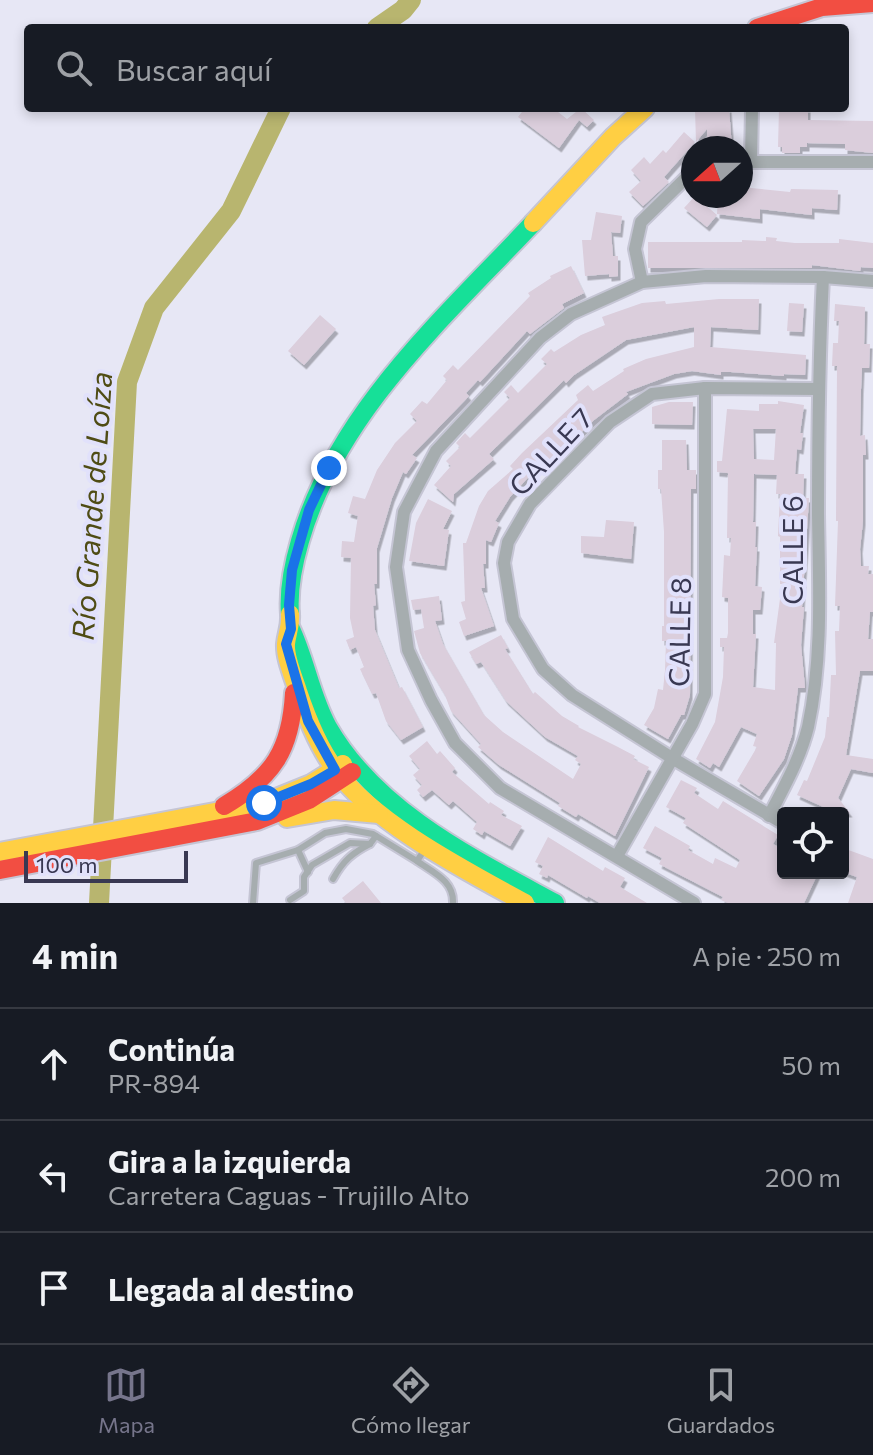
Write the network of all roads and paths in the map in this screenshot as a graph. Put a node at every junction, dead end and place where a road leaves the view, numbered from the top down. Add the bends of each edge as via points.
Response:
1 (873, 3) edge
2 (769, 24) edge
3 (641, 112) edge
4 (752, 112) edge
5 (749, 136) edge
6 (753, 161) edge
7 (873, 162) edge
8 (681, 183) edge
9 (823, 277) junction
10 (873, 281) edge
11 (642, 282) junction
12 (705, 388) junction
13 (817, 389) junction
14 (291, 629) junction
15 (294, 678) junction
16 (672, 758) junction
17 (346, 770) junction
18 (379, 814) junction
19 (769, 816) junction
20 (215, 820) junction
21 (777, 820) edge
22 (257, 821) junction
23 (376, 836) junction
24 (370, 844) junction
25 (298, 850) junction
26 (0, 852) edge
27 (422, 854) junction
28 (617, 856) junction
29 (0, 870) edge
30 (467, 871) junction
31 (308, 872) junction
32 (333, 879) dead end
33 (522, 898) edge
34 (290, 900) dead end
35 (253, 903) edge
36 (453, 903) edge
37 (494, 903) edge
38 (555, 903) edge
39 (694, 903) edge

1 - 2 street via 822,7
3 - 14 street via 373,398 309,510 292,570
4 - 5 street
6 - 7 street
8 - 11 street via 641,222 635,249
9 - 10 street
9 - 11 street via 706,276
9 - 13 street, CALLE 6
11 - 28 street via 571,314 540,338 436,451 404,512 396,567 408,650 455,743 500,788
12 - 13 street, CALLE 7
12 - 16 street, CALLE 8 via 705,694
12 - 16 street, CALLE 7 via 652,394 610,422 530,504 508,542 504,563 513,619 543,669 572,695
13 - 19 street, CALLE 6 via 816,672 796,763
14 - 15 street via 286,644
14 - 17 street
15 - 17 street via 315,735
15 - 20 street via 293,718 278,762 259,785
16 - 19 street, CALLE 7
16 - 28 street, CALLE 8
17 - 18 street
17 - 20 street
17 - 22 street via 309,800
17 - 33 street
18 - 22 street via 334,810
18 - 27 street
19 - 21 street, CALLE 7
20 - 22 street
20 - 26 street
20 - 29 street
23 - 24 lane
23 - 25 lane via 346,829 325,833
23 - 27 lane
24 - 31 lane via 338,848
24 - 32 lane via 341,863
25 - 31 lane
25 - 35 lane via 256,863
27 - 30 street
27 - 36 lane via 453,891
28 - 39 street
30 - 33 street
30 - 37 street
31 - 34 lane via 304,891
33 - 38 street

